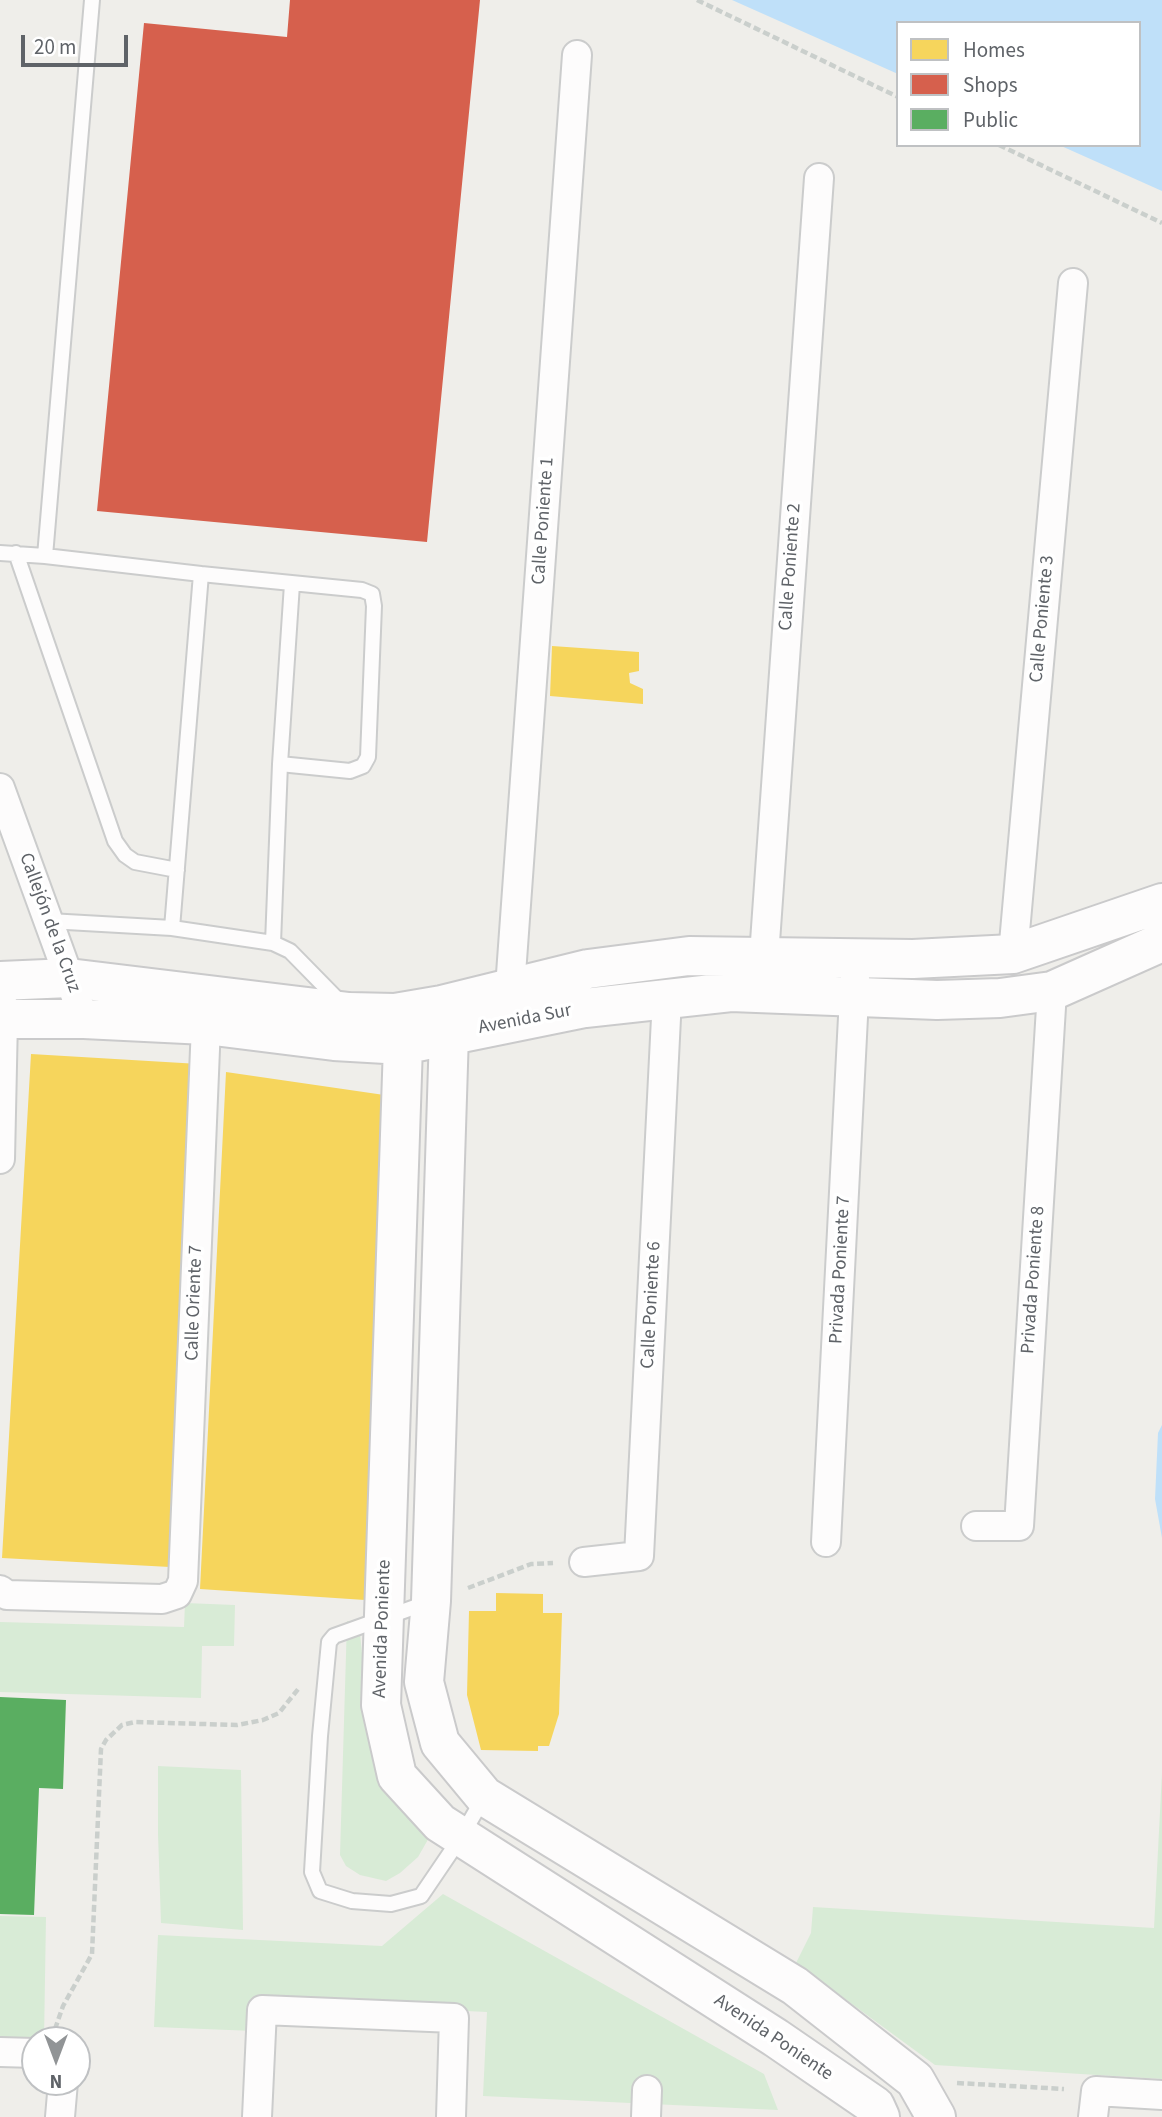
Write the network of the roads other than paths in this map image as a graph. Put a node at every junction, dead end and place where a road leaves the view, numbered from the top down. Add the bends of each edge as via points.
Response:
1 (92, 0) edge
2 (577, 55) dead end
3 (819, 178) dead end
4 (1073, 284) dead end
5 (0, 553) edge
6 (16, 553) junction
7 (45, 556) junction
8 (201, 574) junction
9 (292, 584) junction
10 (280, 764) junction
11 (0, 788) edge
12 (177, 870) junction
13 (1162, 903) edge
14 (49, 921) junction
15 (172, 928) junction
16 (1162, 942) edge
17 (273, 943) junction
18 (1013, 954) junction
19 (764, 956) junction
20 (855, 958) junction
21 (69, 978) junction
22 (0, 981) edge
23 (510, 988) junction
24 (1052, 991) junction
25 (667, 998) junction
26 (855, 998) junction
27 (349, 1012) junction
28 (2, 1019) edge
29 (85, 1019) junction
30 (446, 1020) junction
31 (206, 1025) junction
32 (399, 1029) junction
33 (0, 1159) edge
34 (976, 1526) dead end
35 (826, 1542) dead end
36 (584, 1562) road end
37 (0, 1590) edge
38 (431, 1601) junction
39 (383, 1619) junction
40 (484, 1796) junction
41 (461, 1837) junction
42 (0, 2052) edge
43 (21, 2053) edge
44 (1162, 2095) edge
45 (62, 2096) edge
46 (1095, 2104) edge
47 (61, 2117) edge
48 (257, 2117) edge
49 (451, 2117) edge
50 (880, 2117) edge
51 (936, 2117) edge

1 - 7 lane
2 - 23 street, Calle Poniente 1
3 - 19 street, Calle Poniente 2
4 - 18 street, Calle Poniente 3
5 - 6 lane
6 - 7 lane
6 - 12 lane via 115,841 135,862
7 - 8 lane
8 - 9 lane
8 - 12 lane
9 - 10 lane
9 - 10 lane via 372,594 368,757 363,766 350,771
10 - 17 lane
11 - 14 street, Callejón de la Cruz
12 - 15 lane
13 - 18 street, Avenida Sur
14 - 15 lane
14 - 21 street, Callejón de la Cruz
15 - 17 lane
16 - 24 street, Avenida Sur
17 - 27 lane via 290,951
18 - 20 street, Avenida Sur
19 - 20 street, Avenida Sur
19 - 23 street, Avenida Sur via 689,956 588,969
20 - 26 street, Privada Poniente 7
21 - 22 street, Avenida Sur
21 - 27 street, Avenida Sur
21 - 29 street, Callejón de la Cruz
22 - 28 street
23 - 30 street, Avenida Sur
24 - 26 street, Avenida Sur via 1000,998
24 - 34 street, Privada Poniente 8 via 1019,1526
25 - 26 street, Avenida Sur via 731,992
25 - 30 street, Avenida Sur
25 - 36 street, Calle Poniente 6 via 639,1556
26 - 35 street, Privada Poniente 7
27 - 32 street, Avenida Sur
28 - 29 street, Avenida Sur
28 - 33 street
29 - 31 street, Avenida Sur
30 - 32 street, Avenida Sur
30 - 38 street
31 - 32 street, Avenida Sur via 334,1041
31 - 37 street, Calle Oriente 7 via 183,1581 177,1594 162,1599 7,1595
32 - 39 street, Avenida Poniente
38 - 39 lane
38 - 40 street via 424,1682 440,1743
39 - 41 street, Avenida Poniente via 381,1706 397,1776 440,1823
39 - 41 lane via 334,1636 327,1650 312,1872 320,1891 352,1901 391,1904 421,1896
40 - 41 lane
40 - 51 street via 794,1986 915,2080
41 - 50 street, Avenida Poniente via 776,2038 875,2106
42 - 43 street
44 - 46 street
45 - 47 street
48 - 49 street via 262,2010 454,2018

